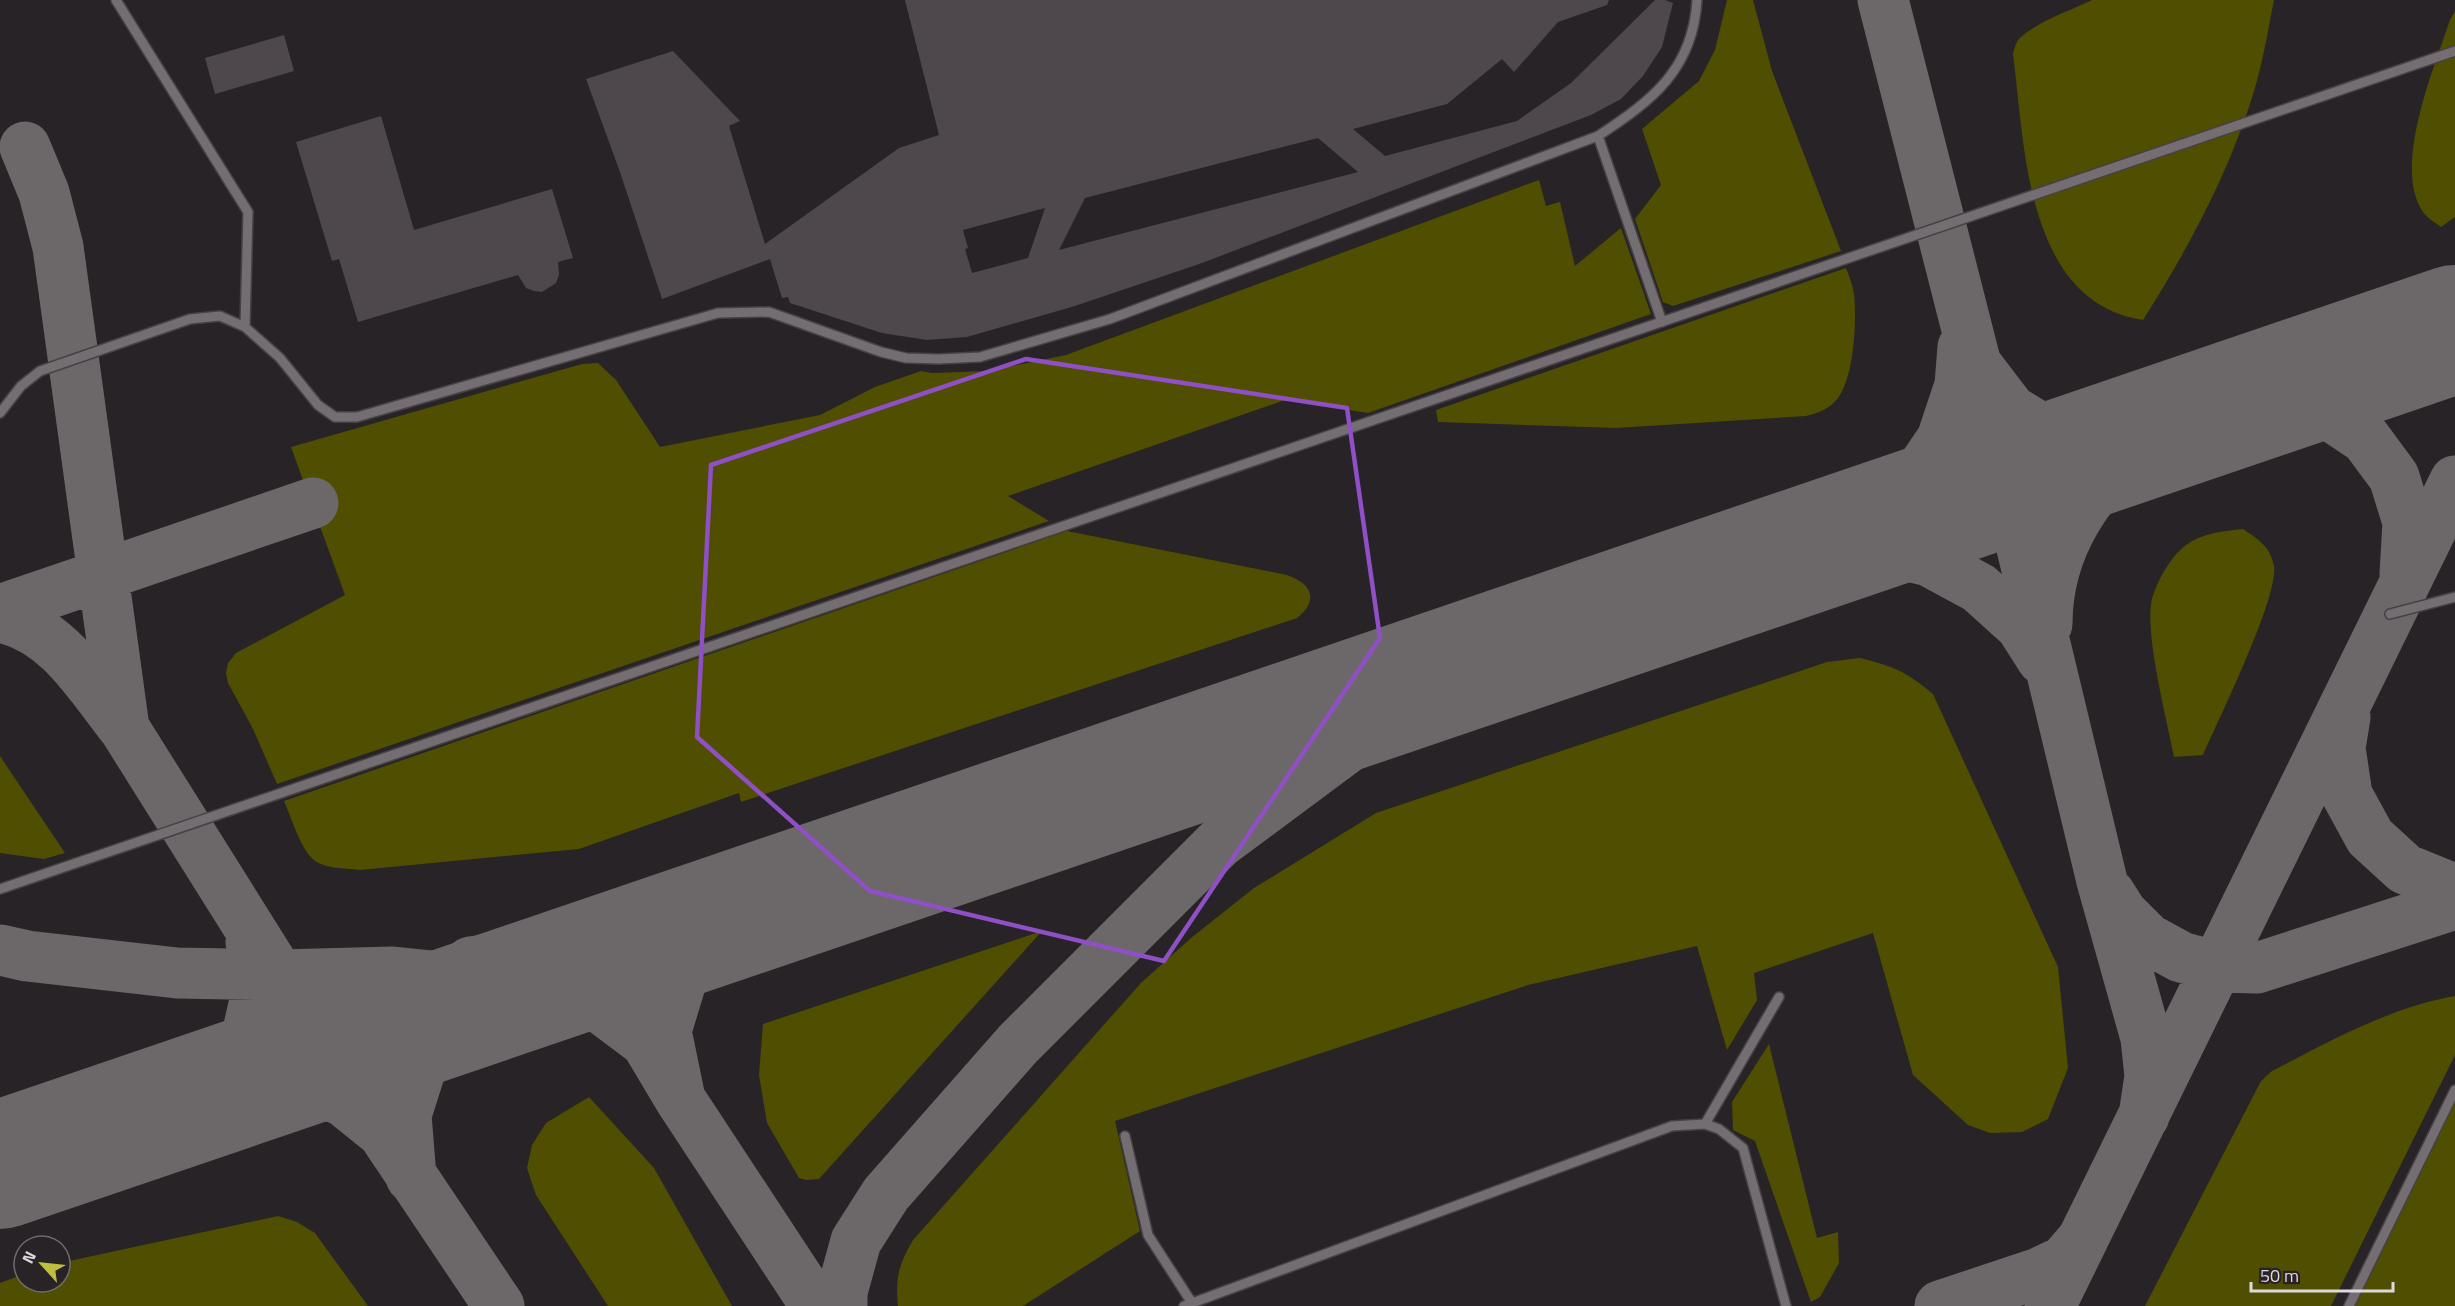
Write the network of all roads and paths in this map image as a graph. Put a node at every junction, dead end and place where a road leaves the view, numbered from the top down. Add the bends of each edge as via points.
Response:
1 (116, 0) edge
2 (1697, 0) edge
3 (2455, 51) edge
4 (1598, 136) junction
5 (1662, 322) junction
6 (245, 327) junction
7 (0, 413) edge
8 (2455, 597) edge
9 (2390, 614) dead end
10 (0, 889) edge
11 (1779, 998) dead end
12 (2455, 1090) edge
13 (1705, 1124) junction
14 (1125, 1136) dead end
15 (1188, 1305) edge
16 (1786, 1306) edge
17 (2349, 1306) edge

1 - 6 lane via 248,213
2 - 4 lane via 1695,25 1686,52 1664,84 1633,113
3 - 5 lane
4 - 5 lane
4 - 6 lane via 1110,319 980,357 906,358 769,312 718,313 357,417 336,417 318,405 280,358
5 - 10 lane
6 - 7 lane via 220,316 190,319 40,370 21,386
8 - 9 lane
11 - 13 lane
12 - 17 lane
13 - 15 lane via 1672,1126
13 - 16 lane via 1719,1129 1743,1148
14 - 15 lane via 1148,1235

